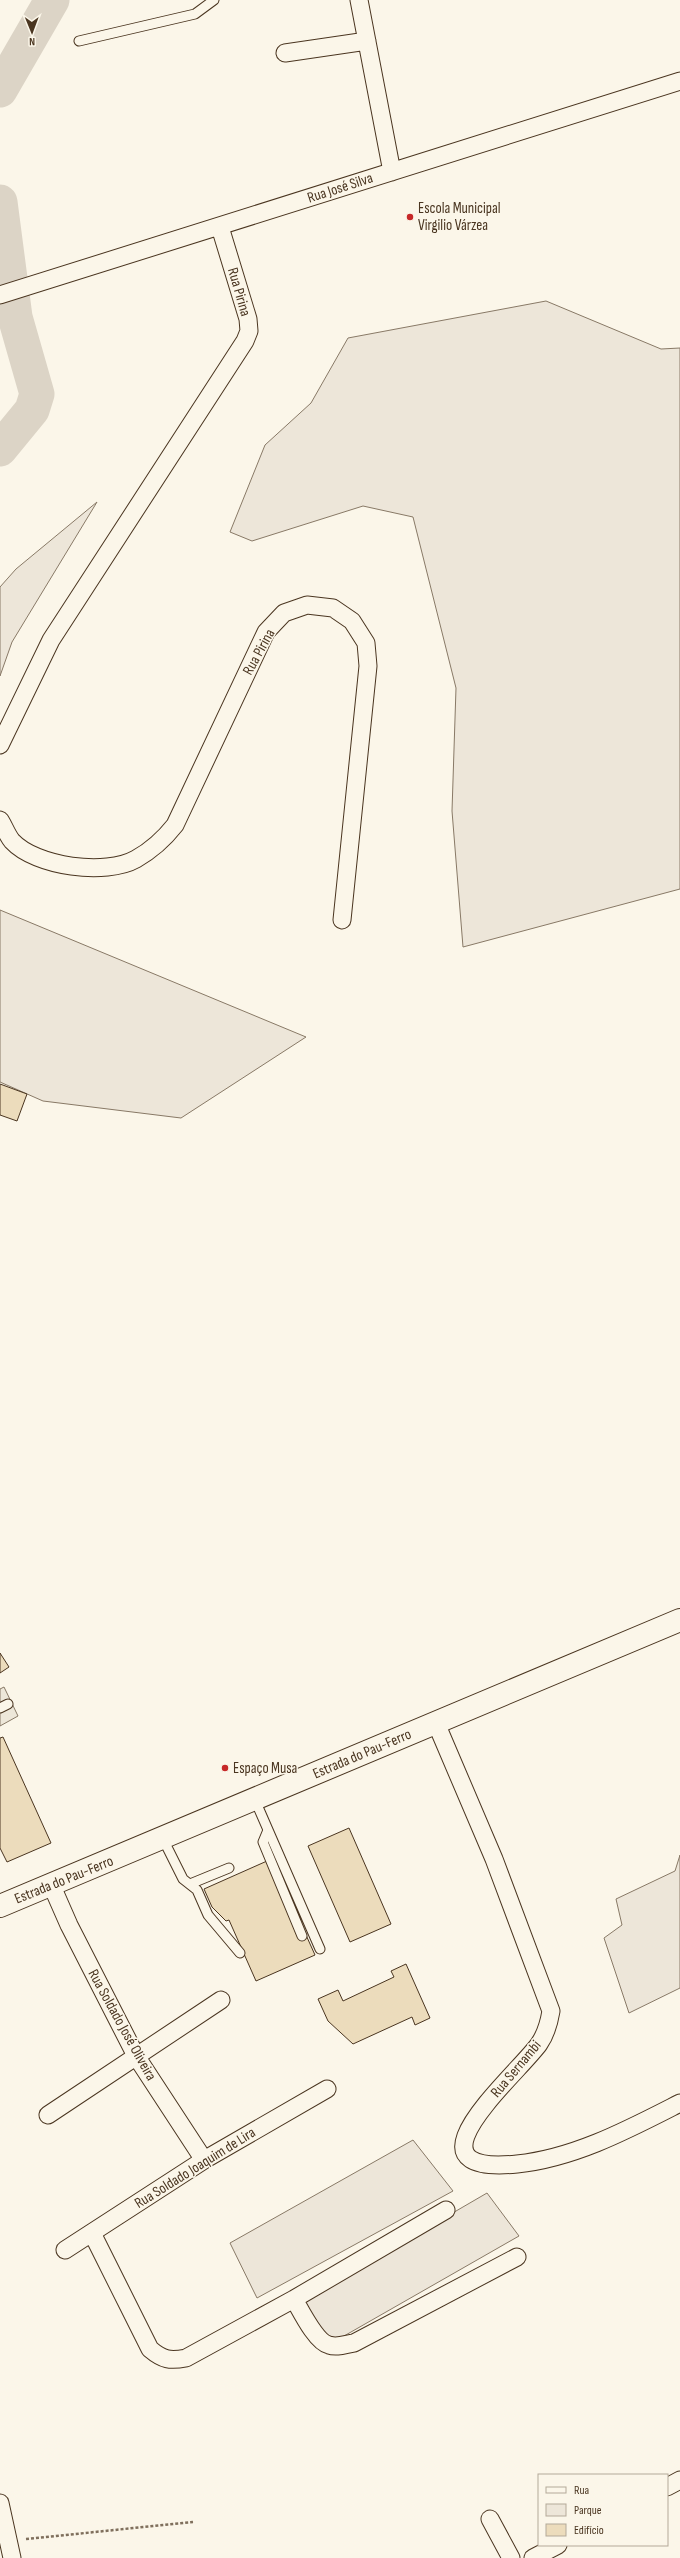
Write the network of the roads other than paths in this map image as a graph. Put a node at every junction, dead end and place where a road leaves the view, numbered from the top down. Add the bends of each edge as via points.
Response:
1 (214, 0) edge
2 (359, 0) edge
3 (79, 41) dead end
4 (367, 42) junction
5 (285, 53) dead end
6 (680, 81) edge
7 (392, 172) junction
8 (220, 227) junction
9 (0, 296) edge
10 (0, 745) edge
11 (0, 820) edge
12 (342, 920) dead end
13 (680, 1620) edge
14 (8, 1704) dead end
15 (0, 1708) edge
16 (436, 1723) junction
17 (254, 1800) junction
18 (268, 1830) junction
19 (163, 1839) junction
20 (229, 1868) dead end
21 (52, 1884) junction
22 (190, 1884) junction
23 (0, 1906) edge
24 (302, 1936) dead end
25 (320, 1949) dead end
26 (240, 1953) dead end
27 (220, 2000) dead end
28 (136, 2056) junction
29 (327, 2088) dead end
30 (680, 2103) edge
31 (48, 2115) dead end
32 (204, 2160) junction
33 (446, 2210) dead end
34 (92, 2233) junction
35 (65, 2250) dead end
36 (517, 2257) dead end
37 (294, 2299) junction
38 (680, 2480) edge
39 (668, 2486) edge
40 (0, 2503) edge
41 (490, 2519) dead end
42 (556, 2546) edge
43 (12, 2558) edge
44 (510, 2558) edge
45 (533, 2558) edge

1 - 3 lane via 195,14
2 - 4 street
4 - 5 street
4 - 7 street
6 - 7 street, Rua José Silva
7 - 8 street, Rua José Silva
8 - 9 street, Rua José Silva
8 - 10 street, Rua Pirina via 248,319 249,331 245,341 51,640
11 - 12 street, Rua Pirina via 13,841 36,856 79,868 112,867 135,860 161,842 175,825 266,632 284,613 307,605 333,608 352,621 366,643 368,666
13 - 16 main road, Estrada do Pau-Ferro
14 - 15 lane
16 - 17 main road, Estrada do Pau-Ferro
16 - 30 street, Rua Sernambi via 494,1859 551,2011 549,2026 539,2044 473,2118 465,2134 464,2148 468,2156 478,2163 500,2166 531,2162 602,2140
17 - 18 lane
17 - 19 main road, Estrada do Pau-Ferro
18 - 24 lane via 263,1842
18 - 25 lane
19 - 21 main road, Estrada do Pau-Ferro
19 - 22 lane via 183,1879
20 - 22 lane
21 - 23 main road, Estrada do Pau-Ferro
21 - 28 street, Rua Soldado José Oliveira via 69,1925
22 - 26 lane via 197,1890 208,1915
27 - 28 street
28 - 31 street
28 - 32 street, Rua Soldado José Oliveira
29 - 32 street, Rua Soldado Joaquim de Lira
32 - 34 street, Rua Soldado Joaquim de Lira
33 - 37 street
34 - 35 street, Rua Soldado Joaquim de Lira
34 - 37 street via 150,2349 161,2358 186,2358
36 - 37 street via 354,2343 341,2346 330,2346 322,2342
38 - 39 street
40 - 43 street
41 - 44 street
42 - 45 street

